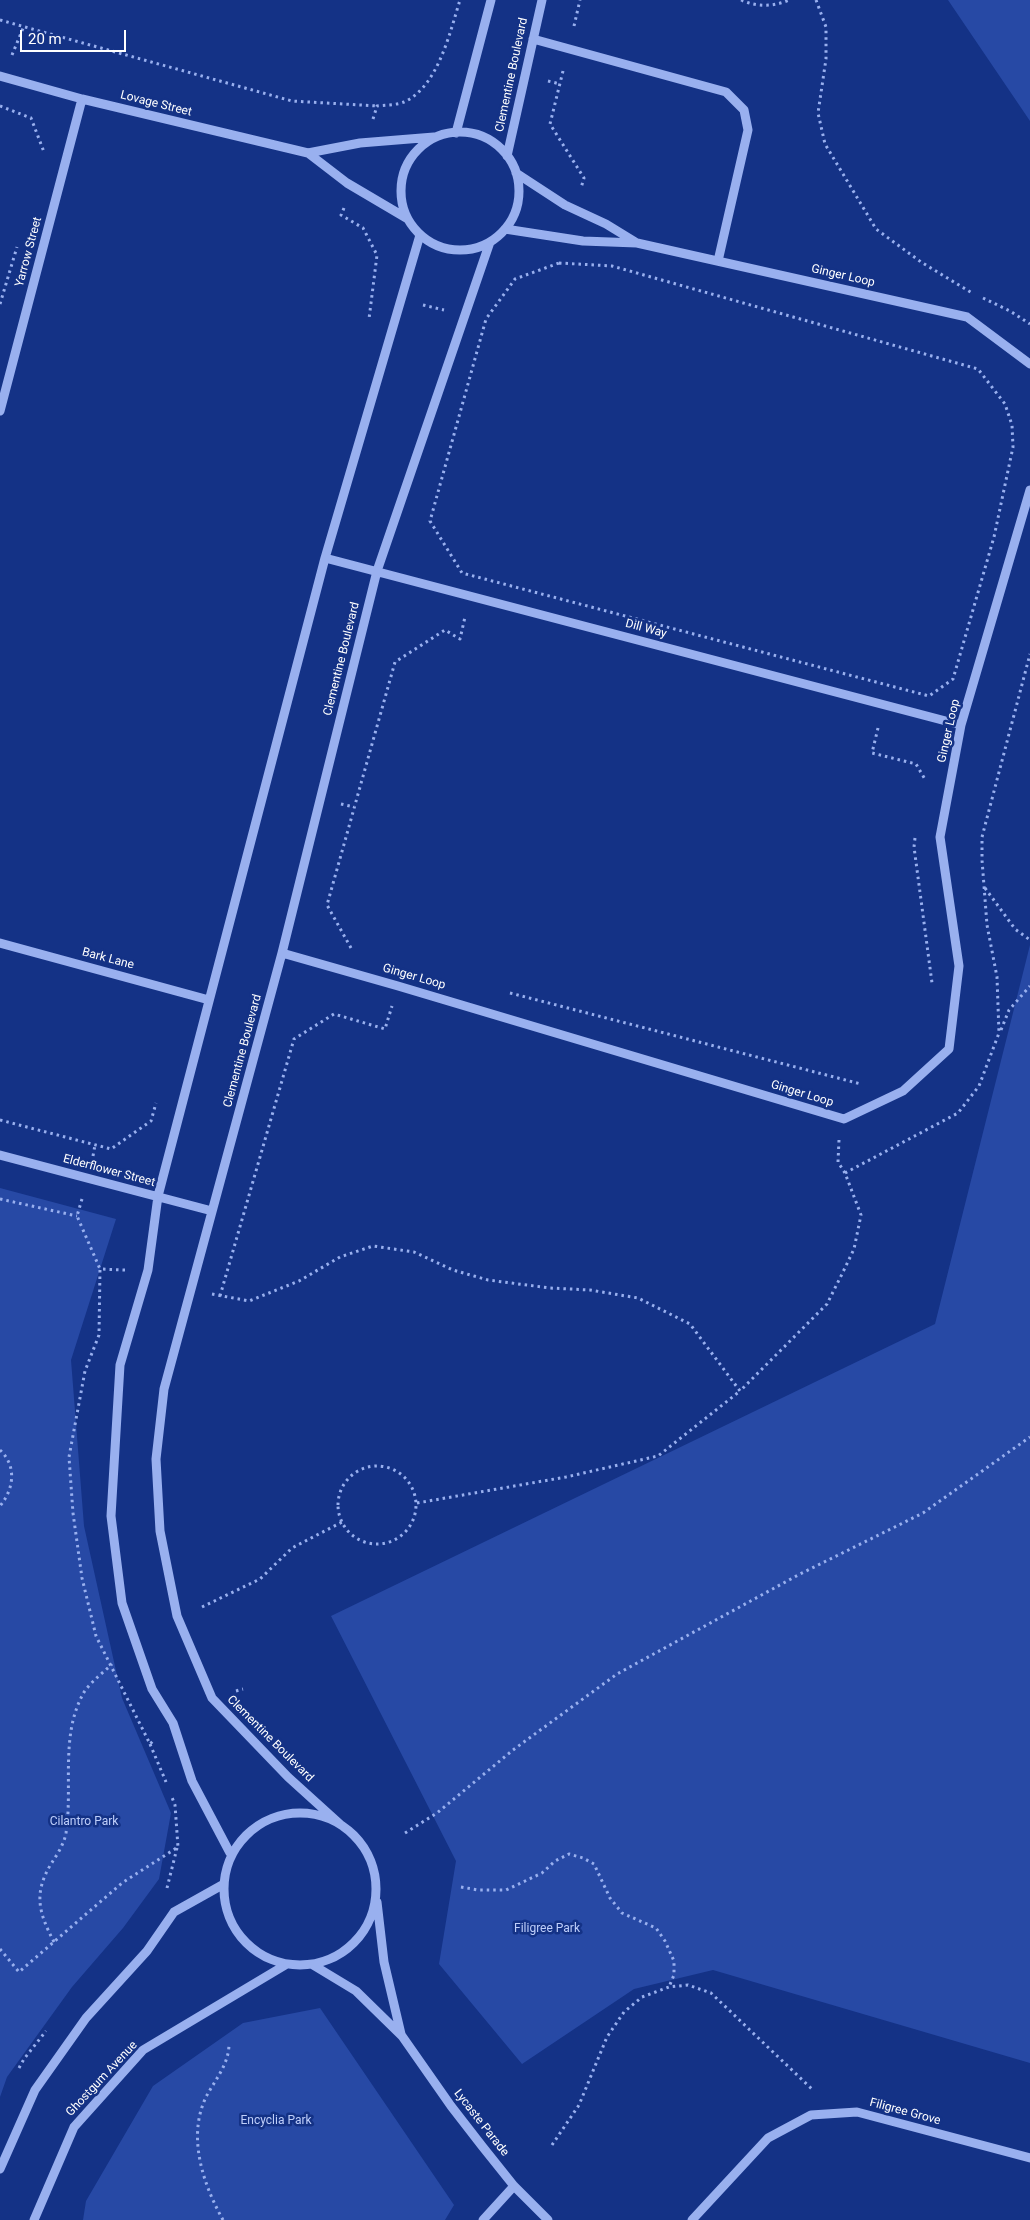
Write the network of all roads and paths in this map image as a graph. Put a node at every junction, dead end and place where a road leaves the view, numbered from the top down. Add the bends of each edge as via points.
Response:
1 (460, 0) edge
2 (491, 0) edge
3 (542, 0) edge
4 (580, 0) edge
5 (741, 0) edge
6 (789, 0) edge
7 (816, 0) edge
8 (0, 20) edge
9 (533, 39) junction
10 (568, 48) junction
11 (0, 76) edge
12 (82, 99) junction
13 (0, 106) edge
14 (377, 106) junction
15 (456, 133) junction
16 (437, 137) junction
17 (365, 143) junction
18 (44, 153) dead end
19 (308, 153) junction
20 (507, 156) junction
21 (516, 173) junction
22 (351, 185) junction
23 (575, 210) junction
24 (408, 219) junction
25 (505, 229) junction
26 (420, 235) junction
27 (19, 238) dead end
28 (566, 238) junction
29 (490, 242) junction
30 (637, 243) junction
31 (718, 261) junction
32 (559, 263) junction
33 (372, 294) junction
34 (400, 300) junction
35 (0, 304) edge
36 (465, 314) junction
37 (486, 319) junction
38 (369, 320) dead end
39 (1030, 324) edge
40 (1030, 364) edge
41 (0, 411) edge
42 (1030, 490) edge
43 (325, 558) junction
44 (377, 571) junction
45 (474, 577) junction
46 (470, 595) junction
47 (1030, 654) edge
48 (889, 686) junction
49 (884, 705) junction
50 (961, 725) junction
51 (927, 784) dead end
52 (917, 829) dead end
53 (984, 887) junction
54 (1030, 940) edge
55 (0, 943) edge
56 (352, 951) dead end
57 (282, 953) junction
58 (398, 986) junction
59 (932, 986) dead end
60 (1030, 986) edge
61 (500, 990) dead end
62 (209, 1000) junction
63 (999, 1033) junction
64 (870, 1085) dead end
65 (156, 1102) dead end
66 (0, 1120) edge
67 (95, 1145) junction
68 (94, 1150) dead end
69 (0, 1155) edge
70 (158, 1196) junction
71 (0, 1199) edge
72 (212, 1211) junction
73 (100, 1269) dead end
74 (193, 1287) junction
75 (220, 1296) junction
76 (740, 1391) junction
77 (1030, 1438) edge
78 (0, 1450) edge
79 (417, 1503) junction
80 (0, 1506) edge
81 (342, 1522) junction
82 (202, 1607) dead end
83 (112, 1664) dead end
84 (150, 1744) dead end
85 (341, 1825) junction
86 (404, 1833) dead end
87 (230, 1853) junction
88 (224, 1884) junction
89 (461, 1888) dead end
90 (376, 1892) junction
91 (54, 1942) junction
92 (0, 1950) edge
93 (286, 1964) junction
94 (313, 1965) junction
95 (669, 1987) junction
96 (402, 2036) junction
97 (229, 2044) dead end
98 (820, 2097) dead end
99 (552, 2145) dead end
100 (1030, 2158) edge
101 (0, 2169) edge
102 (514, 2186) junction
103 (34, 2220) edge
104 (223, 2220) edge
105 (483, 2220) edge
106 (548, 2220) edge
107 (692, 2220) edge

1 - 14 path via 445,51 425,86 404,102
2 - 15 street
3 - 9 street, Clementine Boulevard
4 - 10 path
5 - 6 path via 761,6
7 - 39 path via 826,27 826,59 818,113 825,144 876,229 920,262
8 - 14 path via 292,101
9 - 10 street
9 - 20 street, Clementine Boulevard
10 - 23 path via 550,124 584,178
10 - 31 street via 726,92 744,110 748,130
11 - 12 street, Lovage Street
12 - 19 street, Lovage Street
12 - 41 street, Yarrow Street
13 - 18 path via 30,118
14 - 17 path
15 - 16 street
15 - 20 street via 475,134 493,143
16 - 17 street, Lovage Street
16 - 24 street via 420,147 408,163 401,182 401,201
17 - 19 street, Lovage Street
19 - 22 street, Lovage Street
20 - 21 street
21 - 23 street, Ginger Loop
21 - 25 street via 519,193 516,212
22 - 24 street, Lovage Street
22 - 33 path via 341,215 363,228 377,255
23 - 30 street, Ginger Loop
24 - 26 street
25 - 28 street, Ginger Loop
25 - 29 street
26 - 29 street via 435,245 454,250 473,249
26 - 34 street
27 - 35 path
28 - 30 street, Ginger Loop
28 - 32 path
29 - 36 street, Clementine Boulevard
30 - 31 street, Ginger Loop
31 - 40 street, Ginger Loop via 967,317
32 - 37 path via 516,280
32 - 48 path via 612,266 978,368 1005,404 1012,424 1013,447 994,537 953,679 929,696
33 - 34 path
33 - 38 path
34 - 36 path
34 - 43 street
36 - 37 path
36 - 44 street, Clementine Boulevard
37 - 45 path via 430,521 462,573
42 - 50 street, Ginger Loop
43 - 44 street, Dill Way
43 - 62 street
44 - 46 street, Dill Way
44 - 57 street, Clementine Boulevard
45 - 46 path
45 - 48 path
46 - 49 street, Dill Way
46 - 56 path via 460,639 445,630 396,662 327,905
47 - 53 path via 982,838
48 - 49 path
49 - 50 street, Dill Way
49 - 51 path via 872,753 916,764
50 - 58 street, Ginger Loop via 940,838 959,966 949,1049 903,1090 844,1119
52 - 59 path via 914,848
53 - 54 path via 1015,930
53 - 63 path via 997,977
55 - 62 street, Bark Lane
57 - 58 street, Ginger Loop
57 - 72 street, Clementine Boulevard
58 - 75 path via 386,1029 334,1014 294,1039
60 - 63 path via 1009,1010
61 - 64 path via 854,1084
62 - 70 street
63 - 76 path via 979,1086 958,1113 845,1172 861,1215 854,1249 843,1272 827,1304
65 - 67 path via 150,1121 111,1149
66 - 67 path
67 - 68 path
69 - 70 street, Elderflower Street
70 - 72 street, Elderflower Street
70 - 87 street via 148,1270 120,1365 111,1516 122,1602 152,1689 173,1724 192,1781
71 - 73 path via 77,1216
72 - 74 street, Clementine Boulevard
74 - 75 path
74 - 85 street, Clementine Boulevard via 164,1389 156,1459 160,1531 177,1616 212,1698
75 - 76 path via 249,1301 256,1299 299,1281 340,1258 373,1246 414,1252 453,1270 488,1280 638,1298 690,1324
76 - 79 path via 658,1456 566,1477
77 - 86 path via 923,1514 800,1574 617,1674 513,1750 437,1812
78 - 80 path via 12,1473 12,1486
79 - 81 path via 409,1528 400,1538 388,1543 361,1541
79 - 81 path via 407,1479 396,1470 372,1466 350,1476 343,1486 338,1498
81 - 82 path via 292,1548 260,1579
83 - 91 path via 84,1693 75,1716 69,1748 65,1836 39,1893 43,1919
84 - 91 path via 175,1805 178,1847 122,1883
85 - 87 street via 320,1816 296,1813 273,1818 252,1830
85 - 90 street via 361,1843 373,1866
87 - 88 street
88 - 93 street via 227,1912 240,1936 260,1955
88 - 101 street via 174,1912 147,1950 86,2018 35,2090
89 - 95 path via 506,1890 542,1873 569,1854 583,1858 594,1864 610,1898 622,1913 656,1928 665,1940 674,1961 674,1975
90 - 94 street via 371,1917 358,1939 337,1956
90 - 96 street, Lycaste Parade via 384,1962
91 - 92 path via 19,1972
93 - 94 street
93 - 103 street, Ghostgum Avenue via 144,2050 74,2127
94 - 96 street, Lycaste Parade via 356,1991
95 - 98 path via 688,1985 711,1993
95 - 99 path via 642,1997 624,2012 607,2037 579,2105
96 - 102 street, Lycaste Parade via 451,2106
97 - 104 path via 229,2056 205,2099 199,2128 199,2156 211,2198
100 - 107 street, Filigree Grove via 857,2112 811,2115 768,2138
102 - 105 street
102 - 106 street, Lycaste Parade

